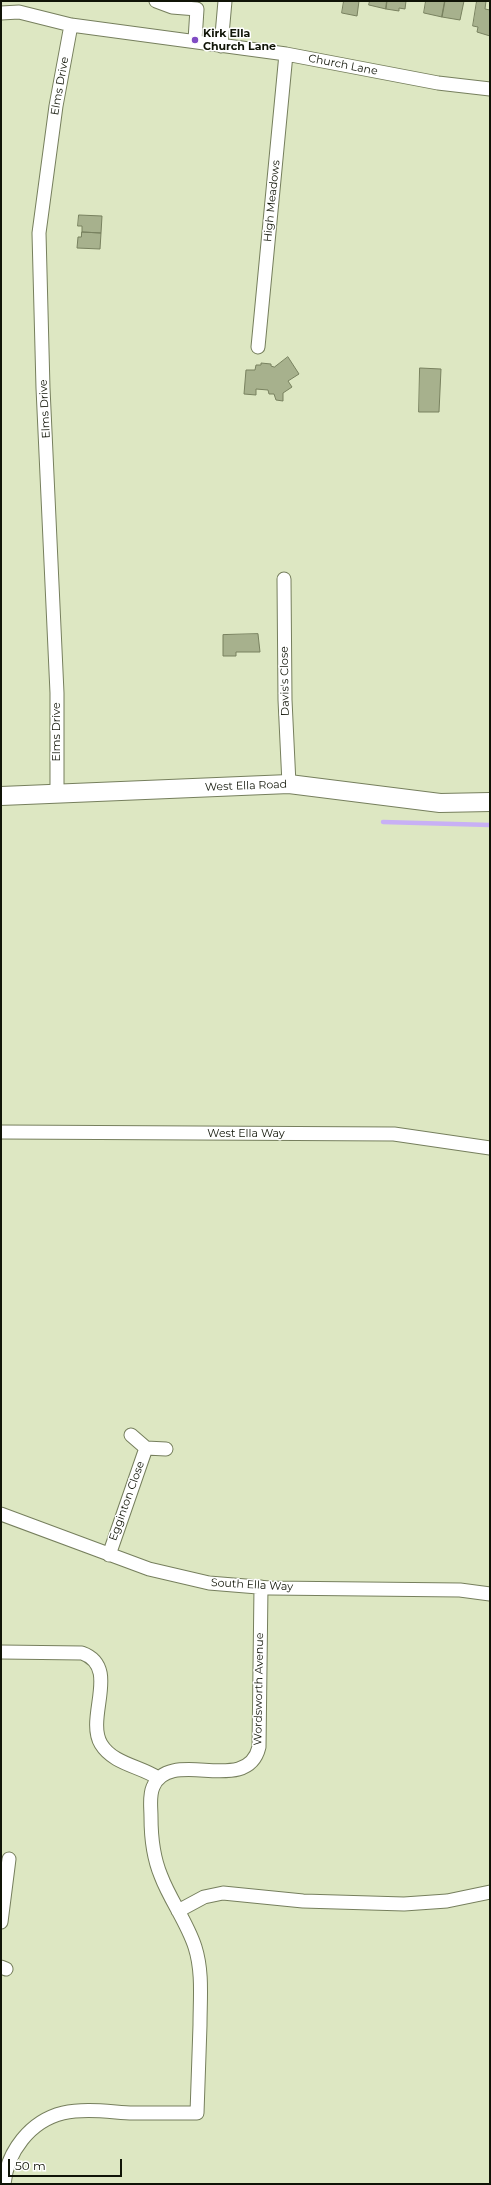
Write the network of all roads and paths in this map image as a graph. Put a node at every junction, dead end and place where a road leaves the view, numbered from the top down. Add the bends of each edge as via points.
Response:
1 (156, 1) edge
2 (225, 1) edge
3 (21, 6) edge
4 (1, 13) edge
5 (71, 25) junction
6 (196, 40) junction
7 (221, 46) junction
8 (286, 54) junction
9 (490, 89) edge
10 (258, 347) dead end
11 (284, 579) dead end
12 (290, 784) junction
13 (57, 795) junction
14 (1, 796) edge
15 (490, 802) edge
16 (1, 1132) edge
17 (490, 1148) edge
18 (131, 1435) dead end
19 (146, 1448) junction
20 (166, 1449) dead end
21 (1, 1514) edge
22 (109, 1554) junction
23 (261, 1587) junction
24 (490, 1594) edge
25 (1, 1652) edge
26 (158, 1778) junction
27 (9, 1859) dead end
28 (4, 1877) edge
29 (490, 1892) edge
30 (178, 1911) junction
31 (1, 1922) edge
32 (4, 2184) edge

1 - 6 street via 172,7 197,9
2 - 7 street
3 - 4 street, Church Lane
3 - 5 street, Church Lane
5 - 6 street, Church Lane
5 - 13 street, Elms Drive via 56,106 40,233 43,388 57,693
6 - 7 street, Church Lane
7 - 8 street, Church Lane
8 - 9 street, Church Lane via 438,83
8 - 10 street, High Meadows
11 - 12 street, Davis's Close via 285,700
12 - 13 street, West Ella Road
12 - 15 street, West Ella Road via 440,803
13 - 14 street, West Ella Road
16 - 17 street, West Ella Way via 394,1134
18 - 19 street, Egginton Close
19 - 20 street, Egginton Close
19 - 22 street, Egginton Close
21 - 22 street, South Ella Way
22 - 23 street, South Ella Way via 180,1578
23 - 24 street, South Ella Way via 460,1590
23 - 26 street, Wordsworth Avenue via 258,1747 254,1759 240,1769 174,1770
25 - 26 street via 82,1653 93,1658 101,1671 97,1734 101,1745 117,1760 141,1768
26 - 30 street via 151,1792 153,1849 161,1876
27 - 28 street
28 - 31 street
29 - 30 street via 404,1904 303,1901 223,1893 204,1897
30 - 32 street via 195,1947 201,1976 197,2113 83,2111 63,2114 33,2129 19,2143 8,2163

